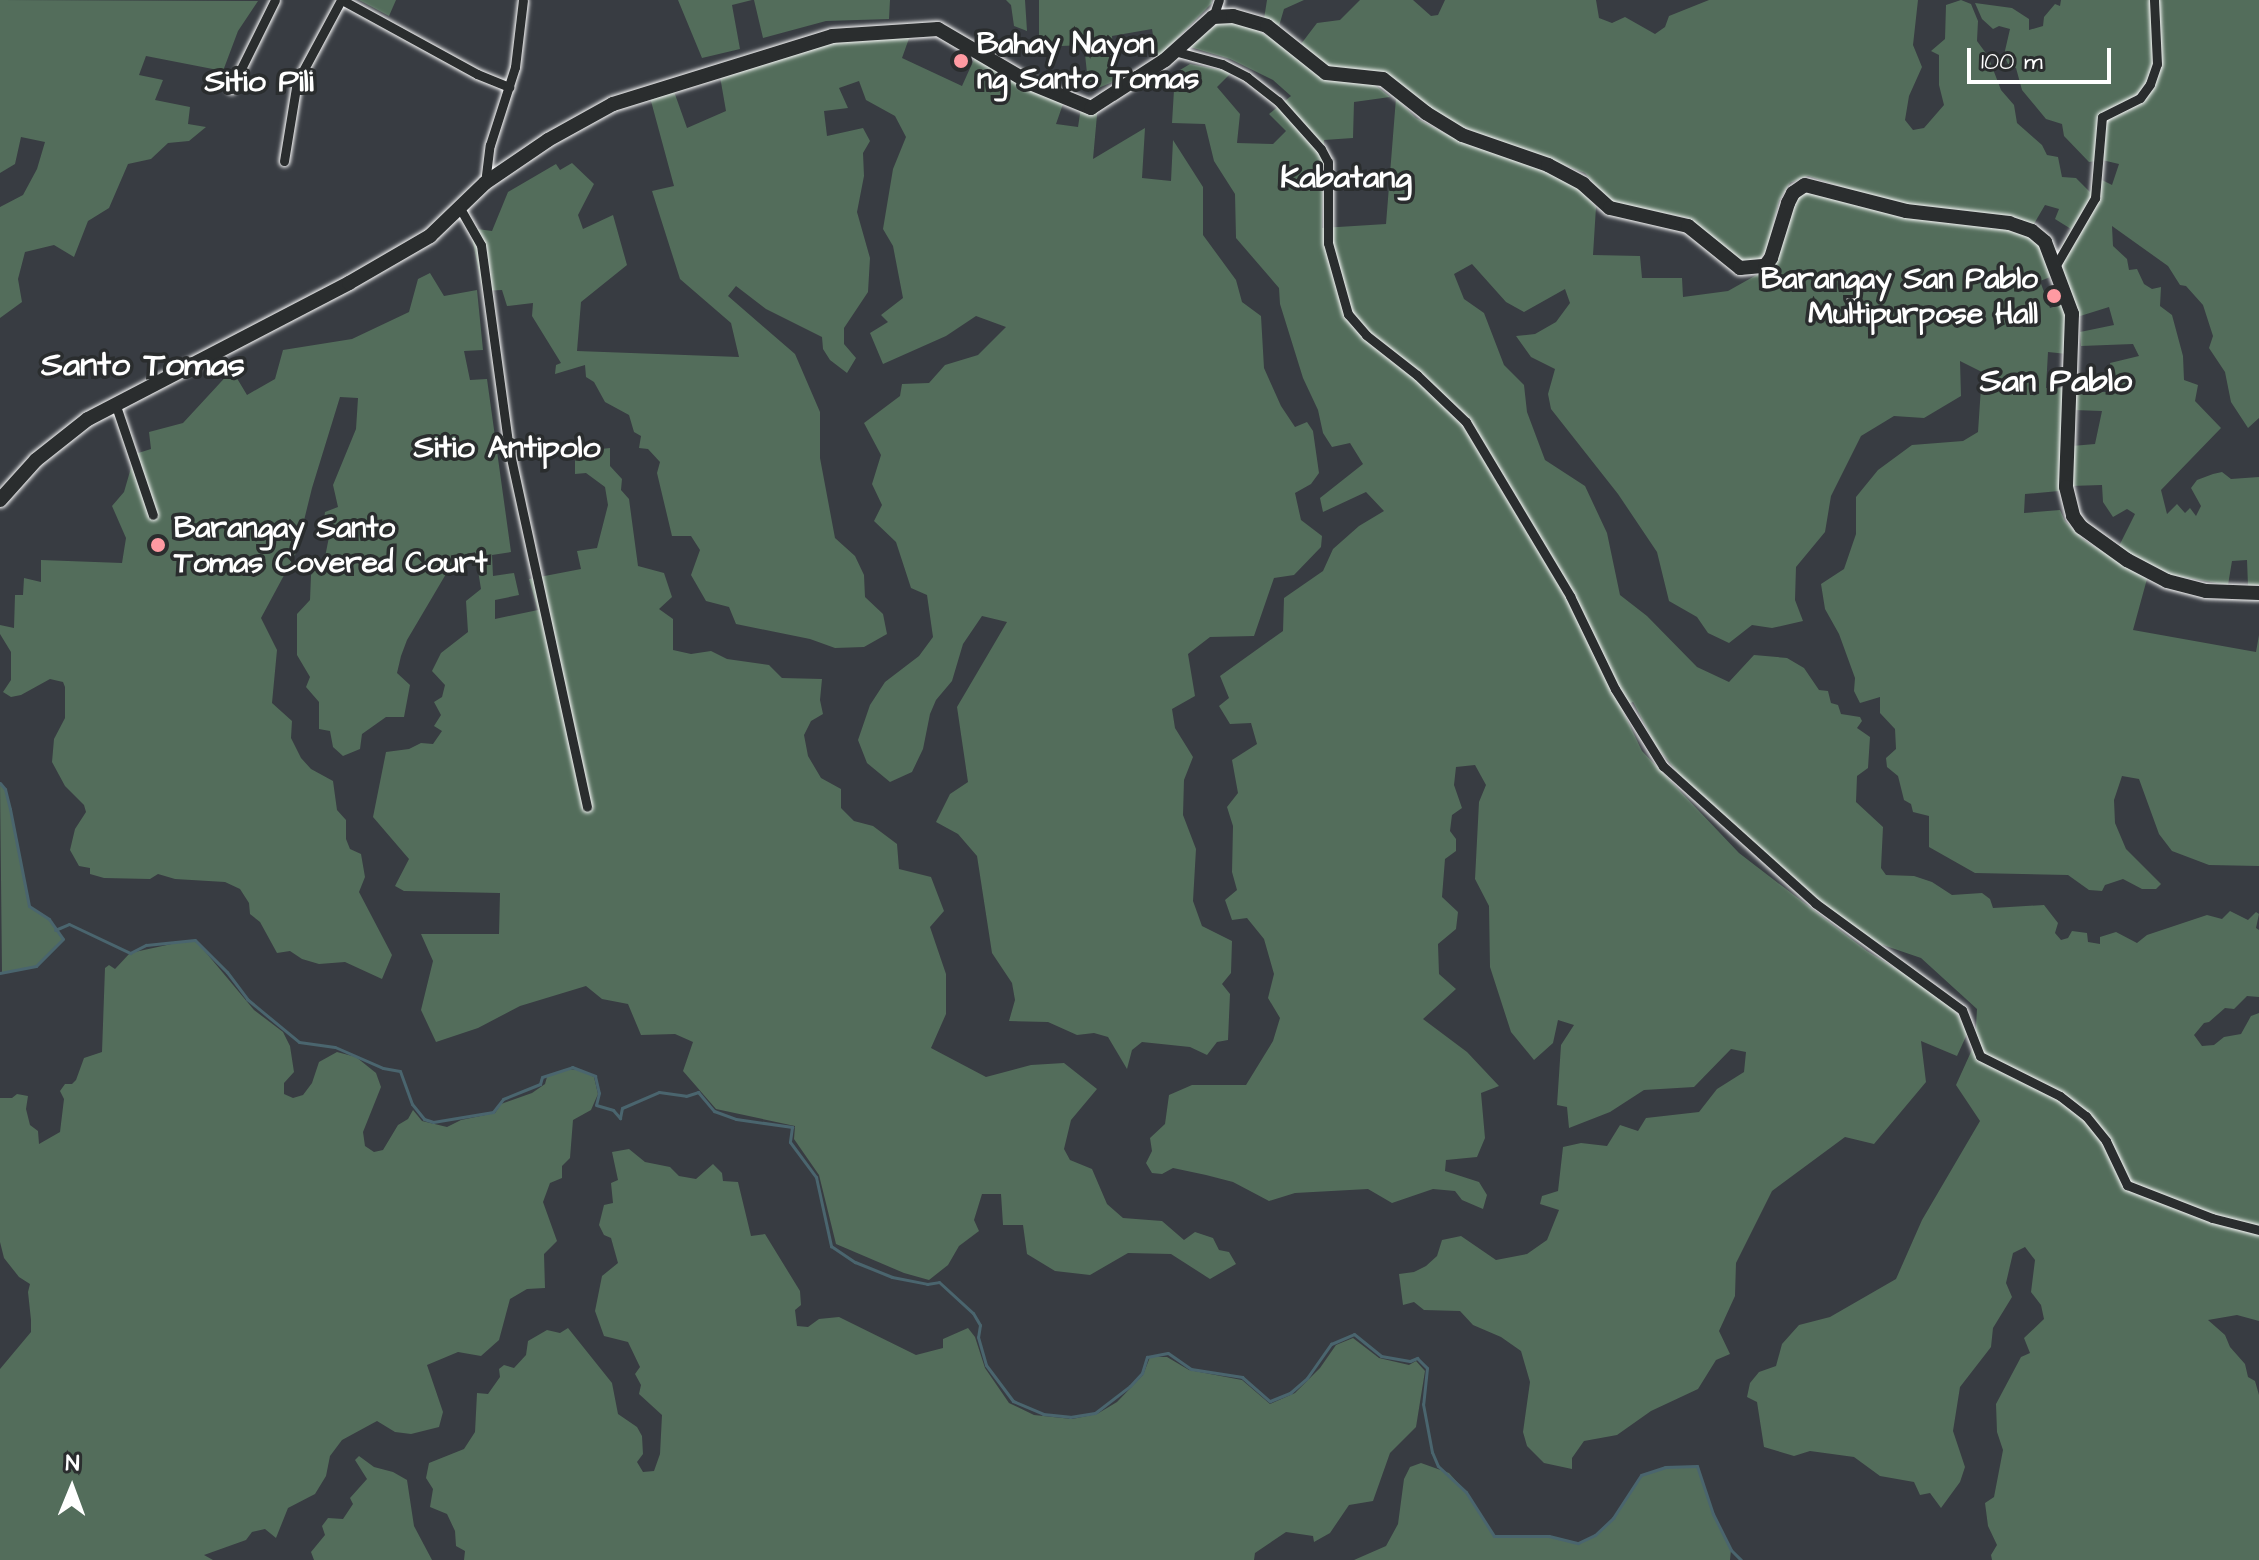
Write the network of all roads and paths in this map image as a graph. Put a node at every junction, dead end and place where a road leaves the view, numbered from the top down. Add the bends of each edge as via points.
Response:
1 (275, 0) edge
2 (341, 0) edge
3 (523, 0) edge
4 (1219, 0) edge
5 (2154, 0) edge
6 (1213, 17) junction
7 (1174, 51) junction
8 (510, 87) junction
9 (231, 89) dead end
10 (284, 161) dead end
11 (485, 183) junction
12 (461, 210) junction
13 (2056, 265) junction
14 (115, 403) junction
15 (0, 500) edge
16 (153, 515) dead end
17 (2259, 593) edge
18 (587, 807) dead end
19 (2259, 1230) edge

1 - 9 street
2 - 8 street
2 - 10 street via 297,82
3 - 8 street
4 - 6 street
5 - 13 street via 2154,75 2140,98 2102,117 2095,198
6 - 7 street
6 - 13 street via 1252,19 1267,26 1326,73 1383,79 1462,135 1548,165 1583,184 1610,208 1688,226 1740,268 1765,266 1788,203 1805,185 1936,217 2022,226 2045,242
7 - 11 street via 1091,108 1030,83 938,29 832,36 613,104
7 - 19 street via 1247,77 1278,101 1321,149 1328,162 1328,243 1348,314 1466,422 1663,766 1815,903 1952,1002 1966,1016 1980,1056 2060,1096 2086,1116 2106,1141 2127,1185
8 - 11 street via 490,145
11 - 12 street
12 - 14 street via 430,236 349,283
12 - 18 street via 481,245 509,449
13 - 17 street via 2072,314 2066,487 2073,516 2127,560 2167,581 2206,591
14 - 15 street via 53,445
14 - 16 street

